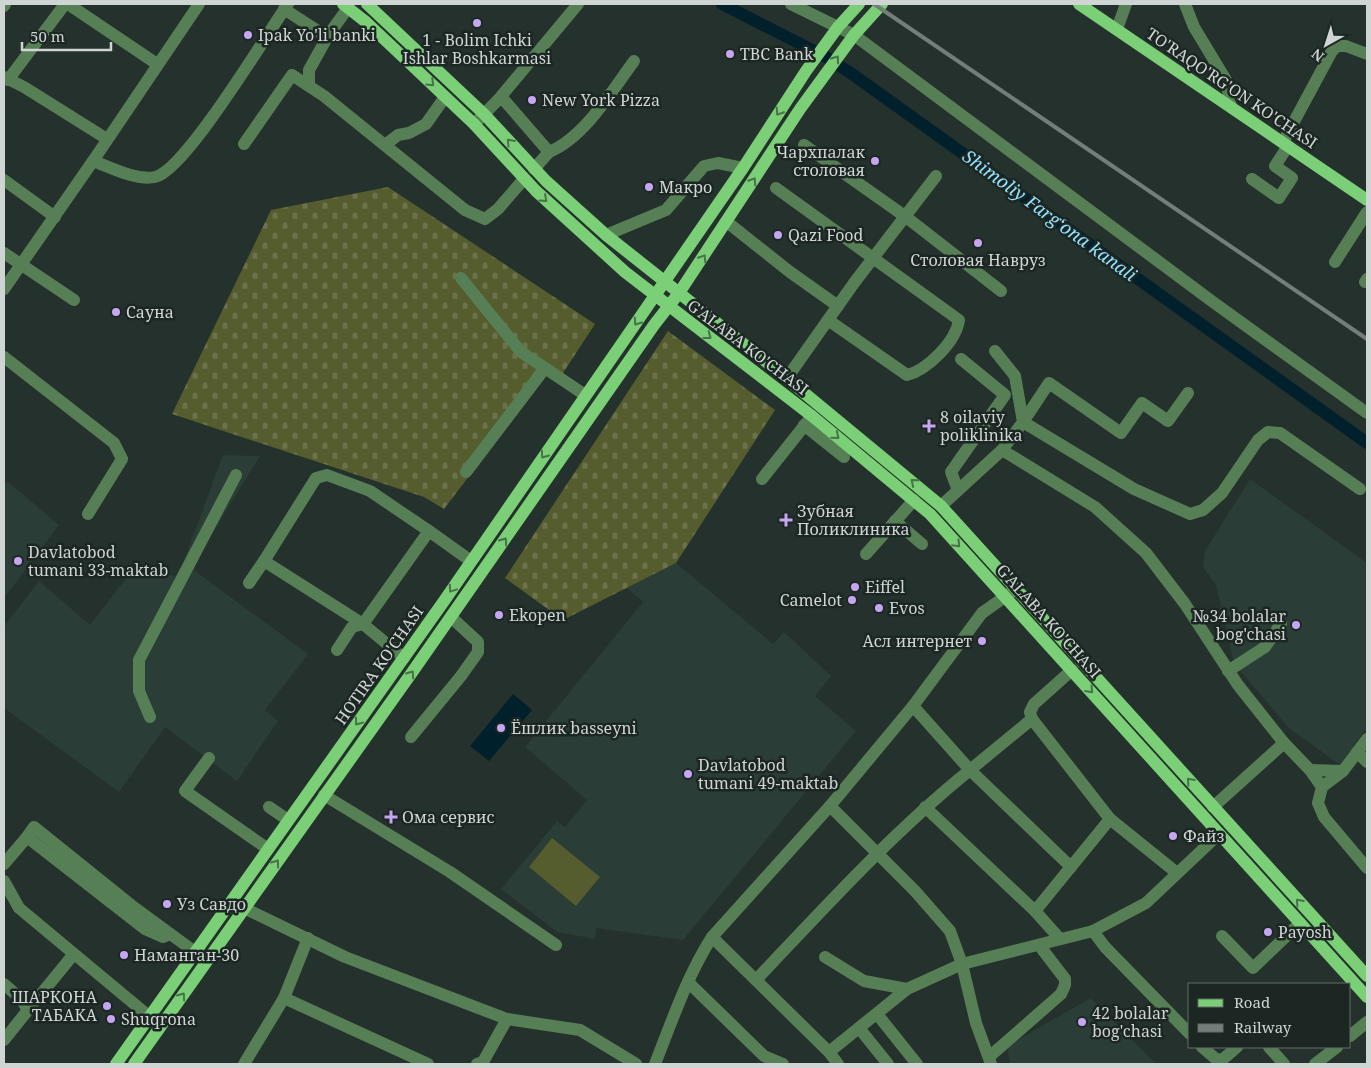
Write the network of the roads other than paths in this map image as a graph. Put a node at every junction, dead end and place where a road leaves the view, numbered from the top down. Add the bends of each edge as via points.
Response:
1 (66, 4) edge
2 (199, 4) edge
3 (367, 4) edge
4 (578, 4) edge
5 (790, 4) edge
6 (859, 4) edge
7 (882, 4) edge
8 (1079, 4) edge
9 (1126, 4) edge
10 (1185, 4) edge
11 (286, 6) edge
12 (346, 6) edge
13 (838, 26) junction
14 (1117, 29) junction
15 (329, 34) junction
16 (854, 35) junction
17 (1367, 54) edge
18 (634, 61) dead end
19 (158, 64) junction
20 (6, 78) edge
21 (309, 86) junction
22 (445, 97) junction
23 (498, 100) junction
24 (1231, 107) junction
25 (484, 114) junction
26 (474, 124) junction
27 (108, 139) junction
28 (244, 144) dead end
29 (1286, 144) junction
30 (385, 145) junction
31 (804, 145) dead end
32 (549, 152) junction
33 (93, 161) junction
34 (743, 168) junction
35 (534, 169) junction
36 (936, 176) dead end
37 (1252, 179) dead end
38 (4, 180) edge
39 (524, 180) junction
40 (776, 188) dead end
41 (1367, 200) edge
42 (1367, 212) edge
43 (55, 217) junction
44 (906, 218) junction
45 (726, 222) junction
46 (606, 235) junction
47 (4, 253) edge
48 (874, 259) junction
49 (1335, 262) dead end
50 (20, 263) junction
51 (461, 278) dead end
52 (664, 281) junction
53 (4, 288) edge
54 (1001, 291) dead end
55 (680, 293) junction
56 (653, 296) junction
57 (74, 300) dead end
58 (838, 306) junction
59 (669, 307) junction
60 (828, 320) junction
61 (996, 351) dead end
62 (4, 357) edge
63 (961, 359) dead end
64 (544, 368) junction
65 (787, 378) junction
66 (1188, 393) dead end
67 (585, 395) junction
68 (1367, 413) edge
69 (808, 421) junction
70 (1023, 422) junction
71 (1002, 450) junction
72 (844, 457) dead end
73 (466, 472) dead end
74 (236, 475) dead end
75 (762, 479) dead end
76 (1360, 489) dead end
77 (958, 490) junction
78 (914, 500) junction
79 (941, 506) junction
80 (88, 514) dead end
81 (895, 520) junction
82 (430, 531) junction
83 (922, 544) dead end
84 (866, 554) dead end
85 (264, 561) junction
86 (471, 562) junction
87 (249, 583) dead end
88 (1017, 588) junction
89 (1006, 596) junction
90 (451, 617) junction
91 (363, 624) junction
92 (1280, 624) dead end
93 (337, 650) dead end
94 (404, 658) junction
95 (1072, 670) junction
96 (1228, 671) junction
97 (913, 706) junction
98 (150, 716) dead end
99 (1032, 719) junction
100 (411, 737) dead end
101 (1367, 739) edge
102 (1284, 743) junction
103 (1357, 752) junction
104 (209, 758) dead end
105 (1367, 762) edge
106 (970, 770) junction
107 (1310, 770) junction
108 (1343, 771) junction
109 (1322, 787) junction
110 (324, 795) junction
111 (830, 806) junction
112 (924, 807) junction
113 (1213, 807) junction
114 (269, 808) dead end
115 (296, 809) junction
116 (309, 816) junction
117 (1110, 819) junction
118 (288, 820) junction
119 (1219, 834) junction
120 (268, 850) junction
121 (878, 852) junction
122 (4, 864) edge
123 (1071, 867) junction
124 (1367, 868) edge
125 (1178, 874) junction
126 (4, 881) edge
127 (244, 908) junction
128 (1035, 911) junction
129 (1300, 923) junction
130 (1093, 931) junction
131 (1222, 936) dead end
132 (712, 937) junction
133 (308, 938) junction
134 (1060, 939) junction
135 (556, 945) dead end
136 (1039, 945) junction
137 (195, 952) junction
138 (73, 955) junction
139 (824, 957) dead end
140 (962, 964) junction
141 (1367, 976) edge
142 (756, 980) junction
143 (688, 982) junction
144 (4, 984) edge
145 (907, 989) junction
146 (1367, 997) edge
147 (284, 998) junction
148 (28, 1010) junction
149 (877, 1014) junction
150 (150, 1017) junction
151 (507, 1019) junction
152 (1367, 1022) edge
153 (859, 1028) junction
154 (1188, 1032) edge
155 (1351, 1035) edge
156 (4, 1040) edge
157 (1203, 1048) edge
158 (1236, 1048) edge
159 (1270, 1048) edge
160 (1336, 1048) edge
161 (829, 1052) junction
162 (990, 1061) edge
163 (116, 1064) edge
164 (134, 1064) edge
165 (244, 1064) edge
166 (428, 1064) edge
167 (483, 1064) edge
168 (636, 1064) edge
169 (654, 1064) edge
170 (783, 1064) edge
171 (838, 1064) edge
172 (888, 1064) edge
173 (917, 1064) edge
174 (1284, 1064) edge
175 (1315, 1064) edge

1 - 19 street
1 - 20 street
2 - 19 street
3 - 25 main road
4 - 23 street
5 - 13 street
6 - 13 main road, HOTIRA KO'CHASI
7 - 16 main road, HOTIRA KO'CHASI
8 - 14 main road, TO'RAQO'RG'ON KO'CHASI
9 - 14 street
10 - 24 street via 1194,27 1226,80
11 - 15 street via 322,33
11 - 33 street via 202,132 168,172 154,178 138,176
12 - 15 street
12 -> 22 main road
13 - 16 street
13 -> 34 main road, HOTIRA KO'CHASI
14 - 24 main road, TO'RAQO'RG'ON KO'CHASI
15 - 21 street via 309,70
45 -> 16 main road, HOTIRA KO'CHASI
16 - 68 street
17 - 29 street via 1346,46 1337,46 1332,51
18 - 32 street via 580,130 559,148
19 - 27 street
20 - 27 street
21 - 28 street via 292,76
21 - 30 street
22 - 26 main road
22 - 30 street via 426,124 409,134 398,135
23 - 25 street
23 - 32 street via 508,103
24 - 29 main road, TO'RAQO'RG'ON KO'CHASI
25 - 26 street
35 -> 25 main road
26 - 39 main road
27 - 33 street
29 - 37 street via 1275,166 1292,178 1280,198
29 - 41 main road, TO'RAQO'RG'ON KO'CHASI
30 - 39 street via 465,210 485,219
31 - 44 street
32 - 35 street
33 - 43 street
34 - 46 street via 718,163 704,166 666,210
34 - 52 main road, HOTIRA KO'CHASI
35 - 46 main road
36 - 44 street
38 - 43 street
39 -> 56 main road, G'ALABA KO'CHASI
40 - 48 street
42 - 49 street
43 - 50 street
44 - 48 street
44 - 54 street
55 -> 45 main road, HOTIRA KO'CHASI
45 - 58 street
46 - 52 main road, G'ALABA KO'CHASI
47 - 50 street
48 - 58 street
48 - 60 street via 959,320 958,329 950,340 930,364 907,375
50 - 53 street
50 - 57 street
51 - 64 street via 521,352
52 - 55 main road, G'ALABA KO'CHASI
52 - 56 main road, HOTIRA KO'CHASI
55 - 59 main road, HOTIRA KO'CHASI
55 - 65 main road, G'ALABA KO'CHASI
56 - 59 main road, G'ALABA KO'CHASI
56 -> 67 main road, HOTIRA KO'CHASI
58 - 60 street
59 -> 69 main road, G'ALABA KO'CHASI
90 -> 59 main road, HOTIRA KO'CHASI
60 - 65 street
61 - 70 street via 1015,376
62 - 80 street via 114,443 122,459
63 - 77 street via 1005,395 951,472
64 - 67 street
64 - 73 street
79 -> 65 main road, G'ALABA KO'CHASI
66 - 70 street via 1168,422 1142,403 1121,433 1049,384
67 -> 86 main road, HOTIRA KO'CHASI
69 - 72 street
69 - 75 street
69 -> 78 main road, G'ALABA KO'CHASI
70 - 71 street
70 - 76 street via 1134,489 1190,514 1203,510 1222,493 1258,440 1268,432 1280,434
71 - 77 street
71 - 96 street via 1095,507 1127,533 1185,604
74 - 98 street via 139,660 139,691
77 - 79 street
78 - 81 street
78 -> 89 main road, G'ALABA KO'CHASI
79 - 88 main road, G'ALABA KO'CHASI
81 - 83 street
81 - 84 street
82 - 85 street via 370,490 327,475 321,476 316,478
82 - 86 street
82 - 91 street
85 - 87 street
85 - 91 street
86 -> 94 main road, HOTIRA KO'CHASI
88 - 89 street
113 -> 88 main road, G'ALABA KO'CHASI
89 - 95 main road, G'ALABA KO'CHASI
89 - 97 street via 982,613
90 - 100 street via 478,642 478,652
110 -> 90 main road, HOTIRA KO'CHASI
91 - 93 street via 352,627
91 - 94 street
92 - 96 street via 1265,647
94 -> 115 main road, HOTIRA KO'CHASI
95 - 99 street via 1034,704 1030,712
95 -> 119 main road, G'ALABA KO'CHASI
96 - 102 street
97 - 106 street
97 - 111 street
99 - 106 street
99 - 117 street
101 - 103 street
102 - 107 street
102 - 113 street
103 - 105 street
103 - 108 street
104 - 120 street via 185,791
106 - 112 street
106 - 123 street
107 - 108 street
107 - 109 street
108 - 109 street
109 - 124 street via 1318,803 1324,817
110 - 116 main road, HOTIRA KO'CHASI
110 - 135 street via 450,872
111 - 121 street
111 - 132 street
112 - 121 street
112 - 128 street
141 -> 113 main road, G'ALABA KO'CHASI
114 - 118 street
115 - 116 main road
115 - 118 main road, HOTIRA KO'CHASI
127 -> 116 main road, HOTIRA KO'CHASI
117 - 123 street
117 - 125 street
118 - 120 main road, HOTIRA KO'CHASI
119 - 125 street
119 - 129 main road, G'ALABA KO'CHASI
120 - 137 main road, HOTIRA KO'CHASI
121 - 140 street via 950,931
121 - 142 street
122 - 137 street via 34,827
123 - 128 street
125 - 130 street via 1146,903
126 - 138 street via 19,908
127 - 133 street
164 -> 127 main road, HOTIRA KO'CHASI
128 - 134 street
129 - 131 street via 1253,968
129 - 146 main road, G'ALABA KO'CHASI
130 - 134 street
130 - 154 street
132 - 142 street
132 - 143 street
133 - 147 street
133 - 151 street via 345,957
134 - 136 street
136 - 140 street
136 - 162 street via 1065,980 1065,985 1060,994
137 - 150 main road, HOTIRA KO'CHASI
138 - 148 street
138 - 150 street
139 - 145 street via 864,981
140 - 145 street
140 - 162 street via 976,1023
142 - 161 street
143 - 169 street
143 - 170 street via 764,1056
144 - 148 street
145 - 149 street
147 - 165 street
147 - 166 street
148 - 156 street
149 - 153 street
149 - 173 street
150 - 163 main road, HOTIRA KO'CHASI
151 - 167 street
151 - 168 street via 580,1030
152 - 155 street
153 - 161 street
153 - 172 street
157 - 158 street via 1222,1060
159 - 174 street
160 - 175 street
161 - 171 street

